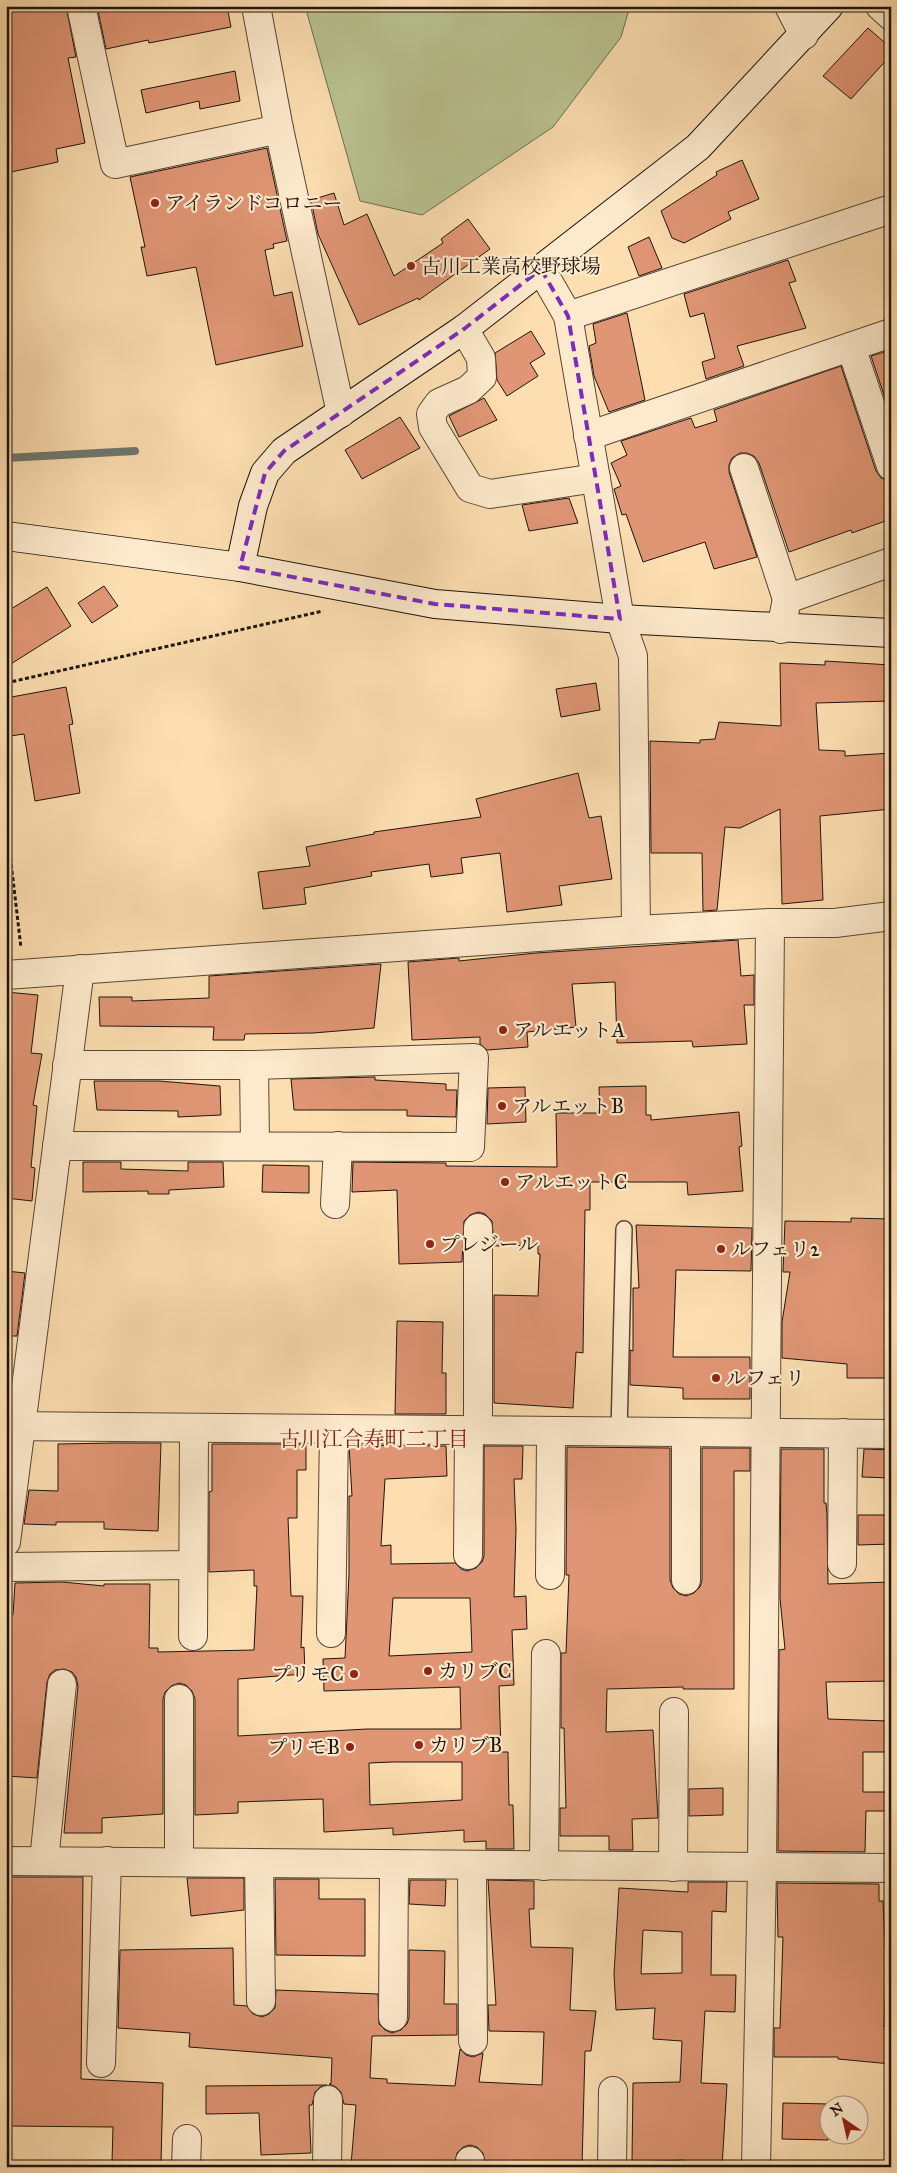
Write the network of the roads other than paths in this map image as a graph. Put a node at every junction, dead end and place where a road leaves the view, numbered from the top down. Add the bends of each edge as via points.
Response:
1 (81, 6) edge
2 (256, 6) edge
3 (789, 6) edge
4 (829, 6) edge
5 (880, 6) edge
6 (891, 16) edge
7 (804, 35) junction
8 (280, 129) junction
9 (891, 209) edge
10 (541, 269) junction
11 (568, 316) junction
12 (464, 329) junction
13 (891, 333) edge
14 (851, 347) junction
15 (341, 414) junction
16 (588, 436) junction
17 (891, 466) edge
18 (744, 468) dead end
19 (596, 478) junction
20 (6, 536) edge
21 (891, 562) edge
22 (240, 567) junction
23 (787, 599) junction
24 (620, 619) junction
25 (781, 629) junction
26 (891, 633) edge
27 (891, 916) edge
28 (770, 923) junction
29 (636, 930) junction
30 (80, 970) junction
31 (15, 974) edge
32 (67, 1065) junction
33 (254, 1065) junction
34 (56, 1146) junction
35 (255, 1146) junction
36 (338, 1146) junction
37 (335, 1204) dead end
38 (478, 1228) dead end
39 (624, 1229) dead end
40 (13, 1427) edge
41 (194, 1429) junction
42 (334, 1430) junction
43 (473, 1431) junction
44 (551, 1432) junction
45 (619, 1432) junction
46 (686, 1432) junction
47 (766, 1433) junction
48 (843, 1434) junction
49 (891, 1434) edge
50 (6, 1542) edge
51 (468, 1555) dead end
52 (842, 1564) dead end
53 (193, 1565) junction
54 (6, 1567) edge
55 (550, 1575) dead end
56 (686, 1580) dead end
57 (331, 1633) dead end
58 (193, 1636) dead end
59 (546, 1654) dead end
60 (62, 1684) dead end
61 (179, 1699) dead end
62 (674, 1712) dead end
63 (6, 1860) edge
64 (44, 1861) junction
65 (107, 1861) junction
66 (179, 1862) junction
67 (259, 1863) junction
68 (394, 1864) junction
69 (472, 1865) junction
70 (544, 1866) junction
71 (673, 1867) junction
72 (762, 1868) junction
73 (891, 1868) edge
74 (261, 2001) dead end
75 (392, 2018) dead end
76 (473, 2041) dead end
77 (101, 2063) dead end
78 (613, 2091) dead end
79 (328, 2100) dead end
80 (187, 2139) dead end
81 (186, 2167) edge
82 (328, 2167) edge
83 (612, 2167) edge
84 (756, 2167) edge

1 - 8 street via 115,164
2 - 8 street
3 - 7 street
4 - 7 street
5 - 6 street
7 - 10 street via 698,147
8 - 15 street
9 - 11 street
10 - 11 street
10 - 12 street
11 - 16 street
12 - 15 street
12 - 19 street via 482,358 482,377 468,390 439,403 431,414 433,427 470,488 490,494
13 - 14 street
14 - 16 street
14 - 17 street
15 - 22 street via 284,451 265,473 253,506
16 - 19 street
18 - 23 street
19 - 24 street
20 - 22 street
21 - 23 street
22 - 24 street via 435,604
23 - 25 street
24 - 25 street
24 - 29 street via 633,656
25 - 26 street
27 - 28 street via 835,923
28 - 29 street
28 - 47 street
29 - 30 street
30 - 31 street
30 - 32 street
32 - 33 street
32 - 34 street
33 - 35 street
33 - 36 street via 474,1058 470,1147
34 - 35 street
34 - 40 street
35 - 36 street
36 - 37 street
38 - 43 street
39 - 45 lane
40 - 41 street
40 - 50 street
41 - 42 street
41 - 53 street
42 - 43 street
42 - 57 street
43 - 44 street
43 - 51 street
44 - 45 street
44 - 55 street
45 - 46 street
46 - 47 street
46 - 56 street
47 - 48 street
47 - 72 street
48 - 49 street
48 - 52 street
53 - 54 street
53 - 58 street
59 - 70 street
60 - 64 street
61 - 66 street
62 - 71 street
63 - 64 street
64 - 65 street
65 - 66 street
65 - 77 street
66 - 67 street
67 - 68 street
67 - 74 street
68 - 69 street
68 - 75 street
69 - 70 street
69 - 76 street
70 - 71 street
71 - 72 street
72 - 73 street
72 - 84 street
78 - 83 street
79 - 82 street
80 - 81 street

